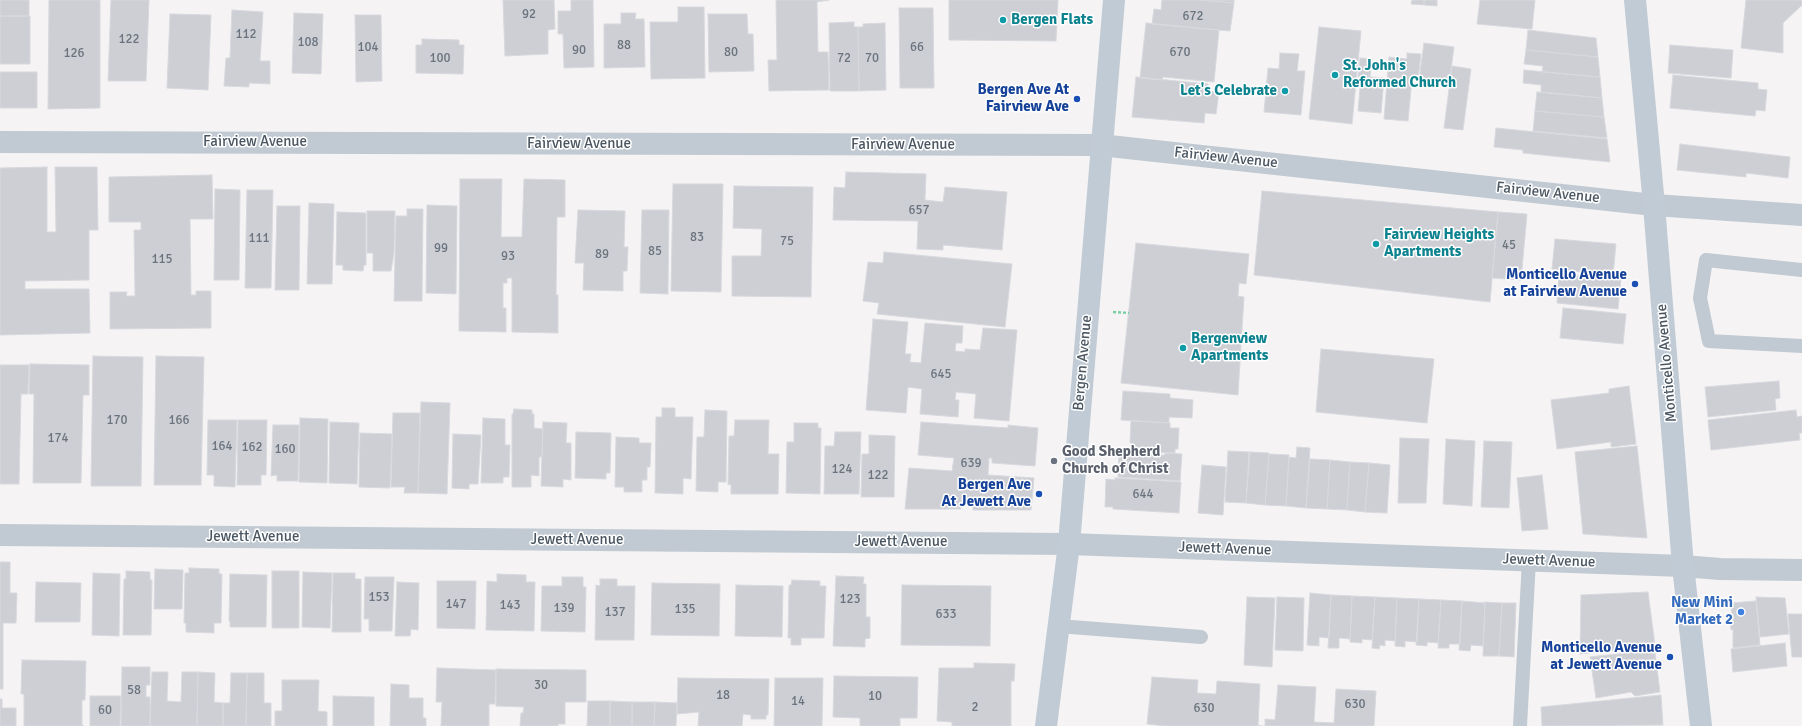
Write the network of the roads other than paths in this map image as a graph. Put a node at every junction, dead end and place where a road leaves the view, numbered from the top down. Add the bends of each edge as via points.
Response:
1 (1114, 0) edge
2 (1634, 0) edge
3 (0, 142) edge
4 (1100, 145) junction
5 (1654, 205) junction
6 (1802, 215) edge
7 (1802, 270) edge
8 (1802, 346) edge
9 (0, 535) edge
10 (1069, 544) junction
11 (1529, 560) junction
12 (1683, 566) junction
13 (1802, 570) edge
14 (1058, 626) junction
15 (1201, 637) dead end
16 (1046, 726) edge
17 (1520, 726) edge
18 (1701, 726) edge

1 - 4 street, Bergen Avenue
2 - 5 street, Monticello Avenue
3 - 4 street, Fairview Avenue
4 - 5 street, Fairview Avenue
4 - 10 street, Bergen Avenue
5 - 6 street, Fairview Avenue
5 - 12 street, Monticello Avenue
7 - 8 lane via 1706,260 1700,298 1709,341
9 - 10 street, Jewett Avenue
10 - 11 street, Jewett Avenue
10 - 14 street, Bergen Avenue
11 - 12 street, Jewett Avenue
11 - 17 lane
12 - 13 street, Jewett Avenue via 1720,570
12 - 18 street, Monticello Avenue
14 - 15 lane
14 - 16 street, Bergen Avenue

